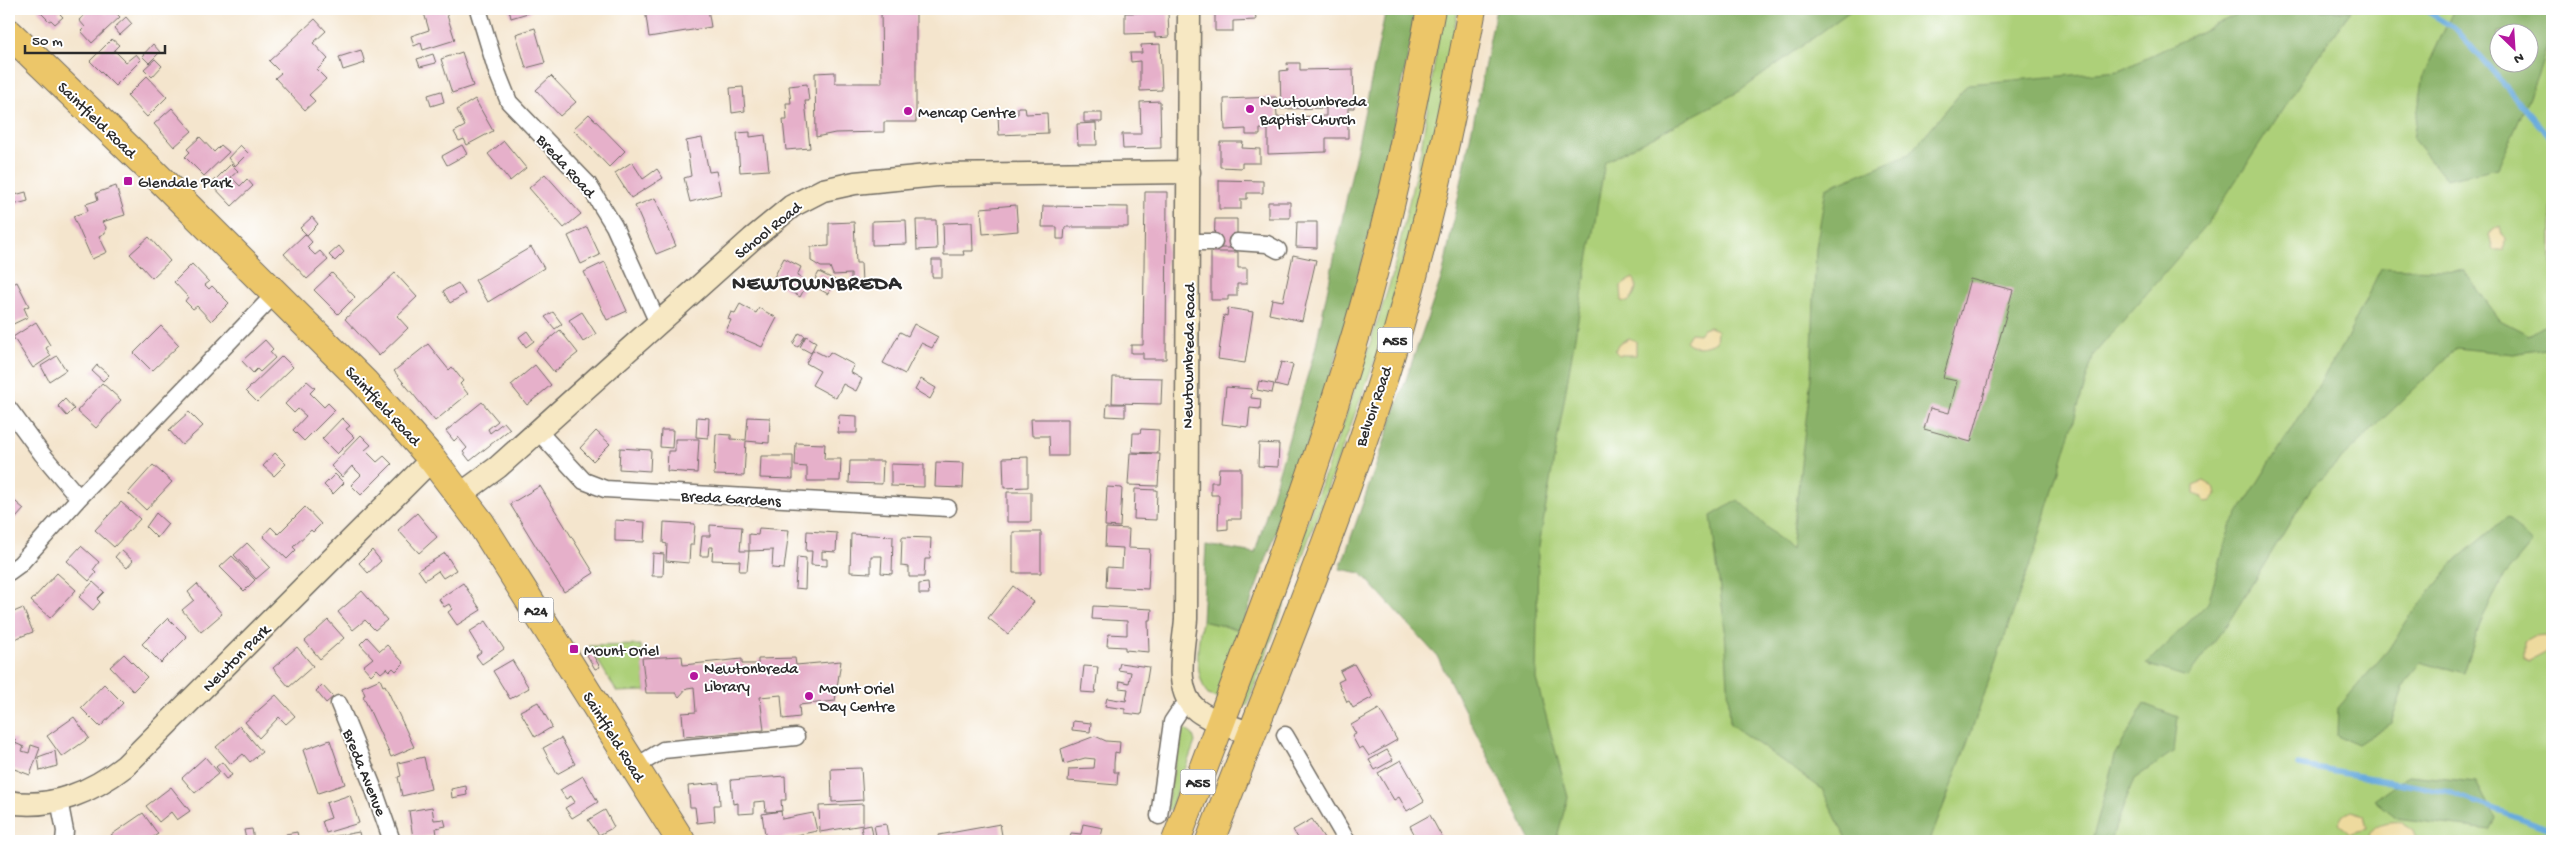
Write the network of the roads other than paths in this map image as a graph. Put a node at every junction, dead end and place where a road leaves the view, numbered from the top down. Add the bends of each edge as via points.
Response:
1 (478, 9) edge
2 (1189, 9) edge
3 (1431, 9) edge
4 (1472, 9) edge
5 (9, 33) edge
6 (1189, 172) junction
7 (1188, 242) junction
8 (1214, 242) dead end
9 (1237, 242) dead end
10 (1278, 250) dead end
11 (274, 294) junction
12 (658, 323) junction
13 (9, 409) edge
14 (538, 431) junction
15 (432, 459) junction
16 (461, 494) junction
17 (79, 498) junction
18 (948, 508) dead end
19 (9, 572) edge
20 (1189, 702) junction
21 (339, 704) dead end
22 (1220, 722) junction
23 (1251, 734) junction
24 (1285, 735) dead end
25 (796, 737) dead end
26 (635, 767) junction
27 (59, 800) junction
28 (9, 802) edge
29 (1159, 816) dead end
30 (68, 840) edge
31 (392, 841) edge
32 (681, 841) edge
33 (1176, 841) edge
34 (1210, 841) edge
35 (1347, 841) edge

1 - 12 street, Breda Road via 497,72 510,102 588,184 614,226
2 - 6 street, Newtownbreda Road
3 - 22 highway, A55 via 1380,249 1351,353 1320,450
4 - 23 highway, Belvoir Road / A55 via 1446,146 1396,336 1322,551
5 - 11 highway, Saintfield Road / A24
6 - 7 street, Newtownbreda Road
6 - 12 street, School Road via 937,175 855,183 823,190 792,206
7 - 8 street
7 - 20 street, Newtownbreda Road via 1186,619 1182,665
9 - 10 street via 1268,244
11 - 15 highway, Saintfield Road / A24 via 365,384
11 - 17 street
12 - 14 street, School Road
13 - 17 street
14 - 16 street, School Road
14 - 18 street, Breda Gardens via 584,481 605,489
15 - 16 highway, Saintfield Road / A24
15 - 27 street, Newton Park via 125,766 85,792
16 - 26 highway, Saintfield Road / A24
17 - 19 street
20 - 22 street
20 - 29 street via 1172,722
21 - 31 street, Breda Avenue
22 - 23 street
22 - 33 highway, A55
23 - 34 highway, A55
24 - 35 street
25 - 26 street via 664,750
26 - 32 highway, Saintfield Road / A24
27 - 28 street, Newton Park via 36,804
27 - 30 street

